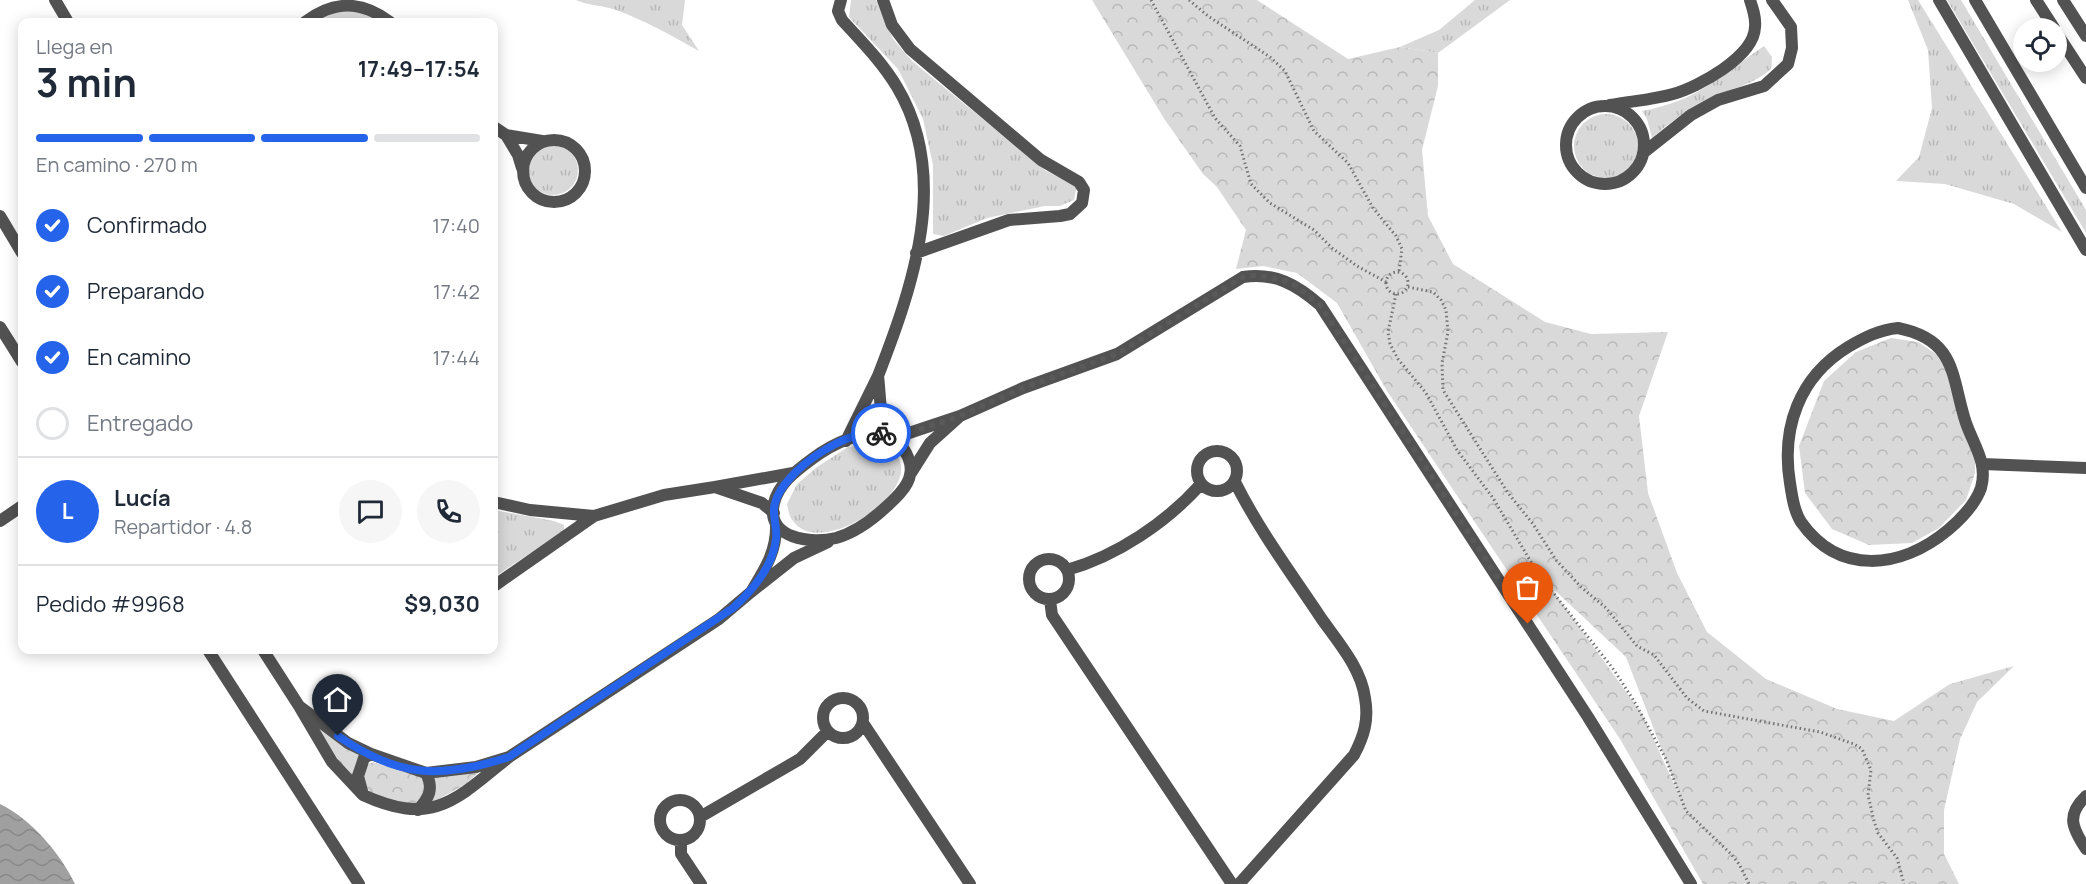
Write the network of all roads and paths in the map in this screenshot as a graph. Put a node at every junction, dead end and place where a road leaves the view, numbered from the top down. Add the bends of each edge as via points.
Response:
1 (55, 0) edge
2 (841, 0) edge
3 (883, 0) edge
4 (1151, 0) edge
5 (1189, 0) edge
6 (1750, 0) edge
7 (1772, 0) edge
8 (1940, 0) edge
9 (1974, 0) edge
10 (2036, 0) edge
11 (2063, 0) edge
12 (66, 18) edge
13 (311, 18) edge
14 (385, 18) edge
15 (2048, 18) edge
16 (2086, 36) edge
17 (2067, 49) edge
18 (2086, 78) edge
19 (1602, 106) junction
20 (498, 130) edge
21 (506, 135) junction
22 (542, 141) junction
23 (1643, 153) junction
24 (522, 168) junction
25 (2086, 188) edge
26 (0, 216) edge
27 (18, 247) edge
28 (2086, 250) edge
29 (916, 253) junction
30 (1399, 272) junction
31 (1386, 282) junction
32 (1408, 287) junction
33 (1396, 294) junction
34 (0, 327) edge
35 (18, 356) edge
36 (878, 376) junction
37 (960, 416) junction
38 (891, 437) junction
39 (846, 441) junction
40 (1983, 464) junction
41 (2086, 468) edge
42 (793, 473) junction
43 (911, 474) junction
44 (1235, 482) junction
45 (1201, 484) junction
46 (715, 486) junction
47 (498, 503) edge
48 (18, 509) edge
49 (594, 516) junction
50 (775, 518) junction
51 (0, 521) edge
52 (836, 538) junction
53 (1067, 570) junction
54 (498, 583) edge
55 (751, 592) junction
56 (1050, 600) junction
57 (211, 654) edge
58 (266, 654) edge
59 (299, 706) junction
60 (863, 723) junction
61 (827, 732) junction
62 (371, 754) junction
63 (509, 757) junction
64 (426, 773) junction
65 (363, 795) junction
66 (2086, 796) edge
67 (418, 810) junction
68 (700, 818) junction
69 (681, 840) junction
70 (2086, 849) edge
71 (359, 884) edge
72 (701, 884) edge
73 (970, 884) edge
74 (1232, 884) edge
75 (1239, 884) edge
76 (1691, 884) edge
77 (1749, 884) edge
78 (1904, 884) edge

1 - 12 street
2 - 29 street via 838,11 842,20 898,88 921,146 925,191
3 - 29 street via 892,26 910,49 1041,160 1079,182 1084,190 1083,203 1070,213 1009,220
4 - 31 path via 1215,118 1240,146 1251,184 1270,203 1314,230 1357,266
5 - 30 path via 1285,71 1314,131 1348,164 1369,203 1396,236 1402,249
6 - 19 street via 1754,34 1750,44 1724,68 1675,94
7 - 23 street via 1791,27 1788,64 1764,86 1718,100 1691,116
8 - 28 street
9 - 25 street
10 - 15 street
11 - 16 street
13 - 14 street via 328,6 351,3 373,9
17 - 18 street
19 - 23 street via 1613,107 1634,119 1644,141
19 - 23 street via 1588,110 1570,128 1566,147 1572,166 1592,182 1618,182 1630,175
20 - 21 street
21 - 22 street
21 - 24 street
22 - 24 street via 529,152
22 - 24 street via 564,141 581,154 585,175 575,194 566,200 545,201 527,188
26 - 27 street
29 - 36 street via 904,306
30 - 31 path via 1389,275
30 - 32 path via 1408,278
31 - 33 path
32 - 33 path
32 - 78 path via 1433,292 1441,300 1448,332 1442,363 1443,390 1556,560 1606,608 1637,646 1654,655 1687,698 1704,711 1821,732 1862,749 1871,770 1868,795 1874,821 1897,858
33 - 77 path via 1389,344 1426,393 1457,450 1493,498 1537,572 1634,701 1666,759 1686,811 1736,859
34 - 35 street
36 - 38 street
36 - 39 street
37 - 38 street
37 - 43 street via 930,443
37 - 76 street via 1117,354 1243,277 1256,275 1291,282 1320,305 1594,727
38 - 39 street via 876,432
38 - 43 street via 906,451
39 - 42 street
40 - 40 street via 1966,423 1951,364 1928,340 1898,328 1864,338 1818,370 1794,411 1787,442 1787,468 1798,516 1823,545 1858,560 1891,560 1912,554 1935,540 1973,505 1981,487
40 - 41 street
42 - 46 street
42 - 50 street via 781,488
43 - 52 street via 883,511
44 - 45 street via 1218,492
44 - 45 street via 1236,462 1226,452 1212,451 1198,465
44 - 75 street via 1250,511 1350,661 1365,696 1367,718 1363,739 1354,755
45 - 53 street via 1173,512 1109,555
46 - 49 street via 664,495
46 - 50 street via 762,503
47 - 49 street
48 - 51 street
49 - 54 street
50 - 52 street via 792,538
50 - 55 street via 772,555
52 - 55 street via 794,558
53 - 56 street via 1066,590
53 - 56 street via 1051,559 1032,567 1029,586 1037,597
55 - 63 street via 719,619
56 - 74 street via 1052,615
57 - 71 street
58 - 59 street
59 - 62 street via 348,743
59 - 65 street via 332,762
60 - 61 street via 851,737 838,738
60 - 61 street via 858,704 838,698 824,712 822,719
60 - 73 street
61 - 68 street via 800,759
62 - 64 street
62 - 65 street via 359,767
63 - 64 street via 476,767
63 - 67 street via 460,797
64 - 67 street via 430,790
65 - 67 street via 389,807
66 - 70 street via 2075,807 2073,818
68 - 69 street via 697,831
68 - 69 street via 689,801 675,800 664,807 660,827 668,837
69 - 72 street via 681,854

